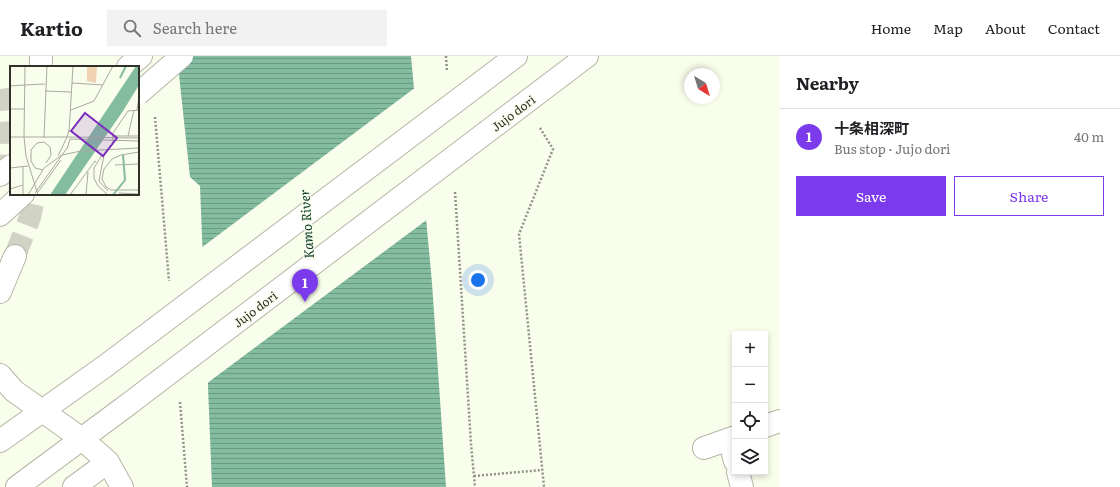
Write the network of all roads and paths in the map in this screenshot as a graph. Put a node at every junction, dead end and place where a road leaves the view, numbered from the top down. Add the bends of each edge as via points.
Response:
1 (141, 56) edge
2 (182, 56) edge
3 (446, 56) edge
4 (516, 56) edge
5 (587, 56) edge
6 (129, 66) edge
7 (447, 72) dead end
8 (139, 93) edge
9 (526, 103) junction
10 (155, 116) dead end
11 (10, 167) edge
12 (0, 175) edge
13 (455, 191) dead end
14 (22, 195) edge
15 (0, 215) edge
16 (15, 256) tunnel mouth
17 (170, 288) dead end
18 (0, 292) edge
19 (0, 375) edge
20 (180, 400) dead end
21 (43, 411) junction
22 (780, 421) edge
23 (768, 425) edge
24 (732, 438) edge
25 (82, 439) junction
26 (0, 441) edge
27 (704, 448) dead end
28 (108, 462) junction
29 (542, 470) junction
30 (739, 475) edge
31 (474, 476) junction
32 (17, 487) edge
33 (74, 487) edge
34 (122, 487) edge
35 (187, 487) edge
36 (476, 487) edge
37 (544, 487) edge
38 (742, 487) edge

1 - 6 main road
2 - 8 main road, bridge
3 - 7 path
4 - 21 main road, bridge
5 - 9 main road, Jujo dori
9 - 25 main road, Jujo dori, bridge
9 - 29 path via 553,149 519,234
10 - 17 path
11 - 12 main road
13 - 31 path
14 - 15 main road
16 - 18 main road
19 - 21 main road via 14,391
20 - 35 path
21 - 25 main road
21 - 26 main road
22 - 23 main road
24 - 27 main road
25 - 28 main road
25 - 32 main road, Jujo dori
28 - 33 main road
28 - 34 main road
29 - 31 path
29 - 37 path
30 - 38 main road
31 - 36 path

